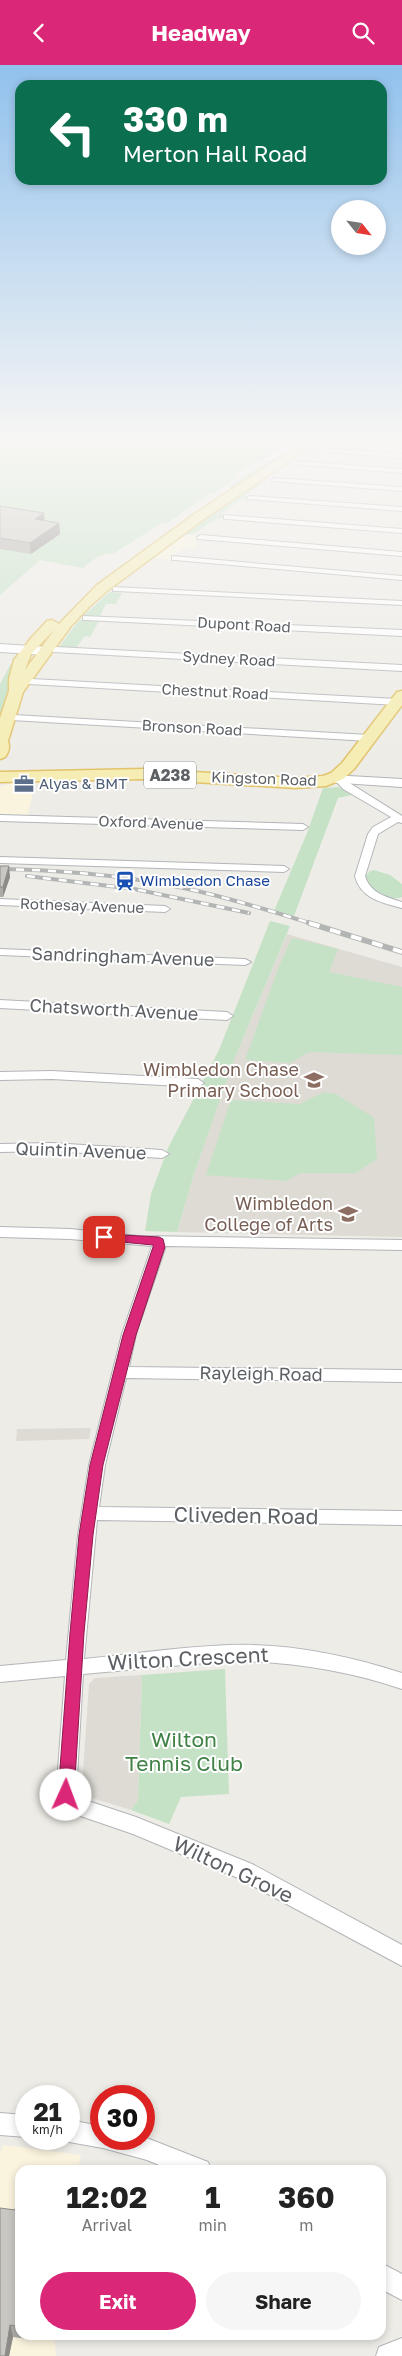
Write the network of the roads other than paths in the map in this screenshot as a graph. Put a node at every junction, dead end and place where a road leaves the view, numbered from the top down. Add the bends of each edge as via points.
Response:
1 (148, 545) edge
2 (161, 545) edge
3 (295, 545) edge
4 (402, 554) edge
5 (175, 559) dead end
6 (402, 577) edge
7 (116, 589) dead end
8 (402, 603) edge
9 (86, 618) dead end
10 (62, 628) junction
11 (402, 633) edge
12 (0, 648) edge
13 (29, 649) junction
14 (51, 651) junction
15 (402, 668) edge
16 (32, 682) dead end
17 (16, 693) junction
18 (400, 698) edge
19 (14, 718) dead end
20 (369, 738) junction
21 (0, 741) edge
22 (0, 754) edge
23 (0, 766) edge
24 (0, 777) edge
25 (26, 777) junction
26 (336, 779) junction
27 (402, 783) edge
28 (0, 818) edge
29 (400, 819) edge
30 (302, 827) dead end
31 (0, 860) edge
32 (284, 869) dead end
33 (0, 902) edge
34 (402, 905) edge
35 (164, 909) dead end
36 (0, 952) edge
37 (246, 962) dead end
38 (0, 1004) edge
39 (227, 1016) dead end
40 (0, 1075) edge
41 (198, 1083) dead end
42 (0, 1148) edge
43 (162, 1154) dead end
44 (0, 1232) edge
45 (159, 1241) junction
46 (402, 1245) edge
47 (120, 1371) junction
48 (402, 1376) edge
49 (89, 1513) junction
50 (402, 1518) edge
51 (74, 1666) junction
52 (0, 1674) edge
53 (402, 1681) edge
54 (402, 1957) edge
55 (0, 2124) edge
56 (15, 2125) edge
57 (150, 2150) edge
58 (187, 2165) edge
59 (386, 2278) edge
60 (402, 2288) edge
61 (402, 2349) edge
62 (388, 2356) edge

1 - 13 main road via 93,585
2 - 10 main road via 102,588
3 - 4 street
5 - 6 street
7 - 8 street
9 - 11 street, Dupont Road
10 - 13 main road via 38,647
10 - 14 main road
12 - 13 main road
13 - 14 main road
13 - 17 main road via 19,664
14 - 15 street, Sydney Road
14 - 17 main road
16 - 18 street, Chestnut Road
17 - 21 main road
18 - 20 main road, Kingston Road
19 - 20 street, Bronson Road
20 - 26 main road, Kingston Road
21 - 22 main road
23 - 25 main road, Kingston Road / A238
24 - 25 main road, Kingston Road / A238
25 - 26 main road, Kingston Road / A238 via 145,774 296,783
26 - 27 street
26 - 29 street
28 - 30 street, Oxford Avenue
29 - 34 street via 384,825 373,834 360,881 377,897
31 - 32 street
33 - 35 street, Rothesay Avenue
36 - 37 street, Sandringham Avenue
38 - 39 street, Chatsworth Avenue
40 - 41 street
42 - 43 street, Quintin Avenue via 52,1147
44 - 45 street
45 - 46 street
45 - 47 street
47 - 48 street, Rayleigh Road
47 - 49 street
49 - 50 street, Cliveden Road
49 - 51 street
51 - 52 street, Wilton Crescent
51 - 53 street, Wilton Crescent via 257,1652 352,1666
51 - 54 street, Wilton Grove via 66,1789 73,1805 136,1826 245,1871
55 - 56 street
57 - 58 street
59 - 60 street
61 - 62 street

